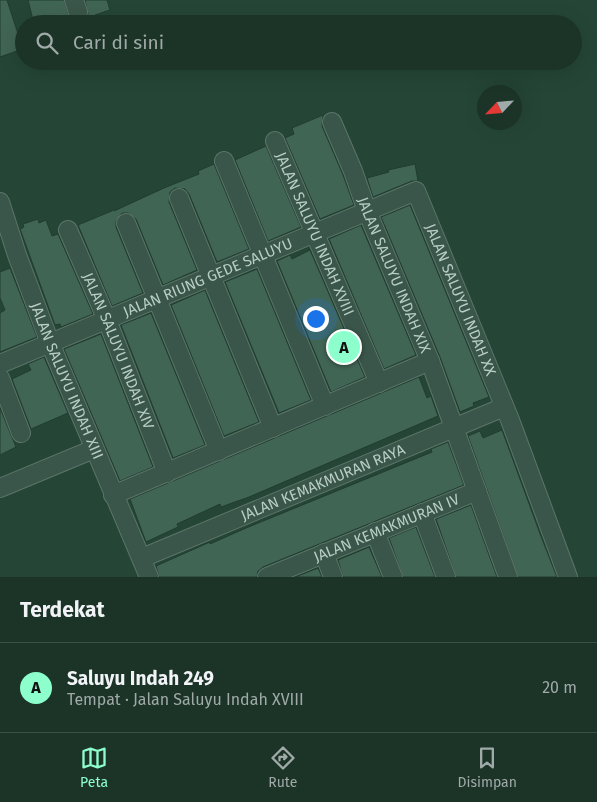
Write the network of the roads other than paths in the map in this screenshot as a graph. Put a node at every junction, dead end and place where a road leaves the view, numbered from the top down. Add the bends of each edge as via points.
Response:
1 (332, 122) dead end
2 (275, 141) dead end
3 (224, 161) dead end
4 (416, 191) joint
5 (179, 198) dead end
6 (0, 202) edge
7 (367, 211) junction
8 (126, 223) dead end
9 (68, 230) dead end
10 (315, 234) junction
11 (264, 255) junction
12 (212, 277) junction
13 (157, 298) junction
14 (107, 320) junction
15 (50, 343) junction
16 (430, 361) junction
17 (0, 364) edge
18 (0, 378) edge
19 (379, 383) junction
20 (326, 406) junction
21 (504, 407) junction
22 (273, 428) junction
23 (453, 428) junction
24 (21, 432) dead end
25 (94, 449) junction
26 (219, 451) junction
27 (167, 473) junction
28 (0, 488) edge
29 (477, 491) junction
30 (113, 495) junction
31 (422, 513) junction
32 (375, 532) junction
33 (324, 554) junction
34 (142, 558) junction
35 (149, 577) edge
36 (267, 577) edge
37 (333, 577) edge
38 (393, 577) edge
39 (446, 577) edge
40 (508, 577) edge
41 (568, 577) edge

1 - 7 street, JALAN SALUYU INDAH XIX
2 - 10 street, JALAN SALUYU INDAH XVIII
3 - 11 street
4 - 7 street, JALAN RIUNG GEDE SALUYU
4 - 21 street, JALAN SALUYU INDAH XX
5 - 12 street
6 - 15 street, JALAN SALUYU INDAH XIII
7 - 10 street, JALAN RIUNG GEDE SALUYU
7 - 16 street, JALAN SALUYU INDAH XIX
8 - 13 street
9 - 14 street, JALAN SALUYU INDAH XIV
10 - 11 street, JALAN RIUNG GEDE SALUYU
10 - 19 street, JALAN SALUYU INDAH XVIII
11 - 12 street, JALAN RIUNG GEDE SALUYU
11 - 20 street
12 - 13 street, JALAN RIUNG GEDE SALUYU
12 - 22 street
13 - 14 street, JALAN RIUNG GEDE SALUYU
13 - 26 street
14 - 15 street, JALAN RIUNG GEDE SALUYU
14 - 27 street, JALAN SALUYU INDAH XIV
15 - 17 street, JALAN RIUNG GEDE SALUYU
15 - 25 street, JALAN SALUYU INDAH XIII
16 - 19 street
16 - 23 street, JALAN SALUYU INDAH XIX
18 - 24 street
19 - 20 street
20 - 22 street
21 - 23 street, JALAN KEMAKMURAN RAYA
21 - 41 street, JALAN SALUYU INDAH XX
22 - 26 street
23 - 29 street, JALAN SALUYU INDAH XIX
23 - 34 street, JALAN KEMAKMURAN RAYA
25 - 28 street
25 - 30 street, JALAN SALUYU INDAH XIII
26 - 27 street
27 - 30 street
29 - 31 street, JALAN KEMAKMURAN IV
29 - 40 street, JALAN SALUYU INDAH XIX
30 - 34 street, JALAN SALUYU INDAH XIII
31 - 32 street, JALAN KEMAKMURAN IV
31 - 39 street
32 - 33 street, JALAN KEMAKMURAN IV
32 - 38 street
33 - 36 street, JALAN KEMAKMURAN IV
33 - 37 street
34 - 35 street, JALAN SALUYU INDAH XIII

